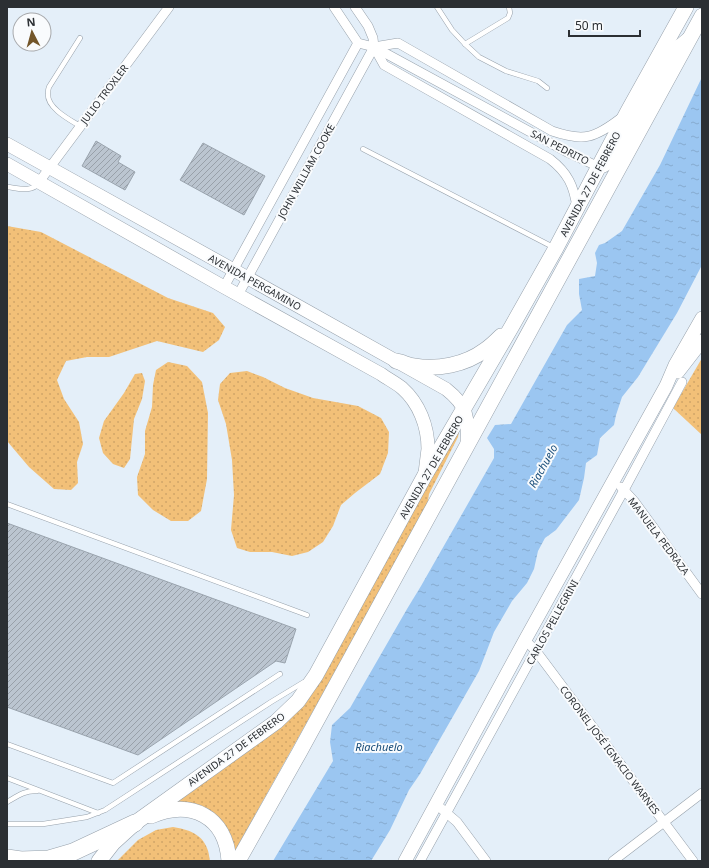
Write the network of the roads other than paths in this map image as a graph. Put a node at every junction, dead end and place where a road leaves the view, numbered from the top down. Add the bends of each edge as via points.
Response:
1 (169, 7) edge
2 (334, 7) edge
3 (355, 7) edge
4 (437, 7) edge
5 (509, 7) edge
6 (686, 7) edge
7 (702, 16) edge
8 (692, 34) junction
9 (80, 38) dead end
10 (358, 42) junction
11 (465, 44) junction
12 (374, 47) junction
13 (547, 88) dead end
14 (627, 113) junction
15 (80, 126) junction
16 (7, 144) edge
17 (363, 149) dead end
18 (7, 164) edge
19 (599, 167) junction
20 (49, 168) junction
21 (39, 182) junction
22 (7, 187) edge
23 (577, 208) junction
24 (556, 248) junction
25 (233, 270) junction
26 (248, 278) junction
27 (224, 287) junction
28 (238, 296) junction
29 (702, 318) edge
30 (512, 326) junction
31 (702, 341) edge
32 (396, 360) junction
33 (682, 382) dead end
34 (666, 386) junction
35 (464, 408) junction
36 (467, 446) junction
37 (425, 475) junction
38 (613, 481) junction
39 (624, 490) junction
40 (7, 504) edge
41 (702, 594) edge
42 (307, 615) dead end
43 (525, 640) junction
44 (536, 651) junction
45 (280, 674) dead end
46 (316, 676) junction
47 (7, 744) edge
48 (7, 778) edge
49 (42, 792) junction
50 (702, 793) edge
51 (7, 802) edge
52 (436, 804) junction
53 (98, 813) junction
54 (447, 814) junction
55 (135, 823) junction
56 (664, 823) junction
57 (7, 824) edge
58 (7, 858) edge
59 (99, 861) edge
60 (229, 861) edge
61 (238, 861) edge
62 (405, 861) edge
63 (420, 861) edge
64 (486, 861) edge
65 (613, 861) edge
66 (693, 861) edge

1 - 15 street, JULIO TROXLER
2 - 10 street
3 - 12 street, SAN PEDRITO via 368,26
4 - 11 lane
5 - 11 lane via 508,18
6 - 14 main road, AVENIDA 27 DE FEBRERO
7 - 8 main road, AVENIDA 27 DE FEBRERO
8 - 19 street, SAN PEDRITO via 676,46 609,165
8 - 36 main road, AVENIDA 27 DE FEBRERO
9 - 15 lane via 49,87 47,95 59,113
10 - 12 street, SAN PEDRITO
10 - 25 street, JOHN WILLIAM COOKE
11 - 13 lane via 479,57 506,71 538,81
12 - 14 street, SAN PEDRITO via 398,44 552,131 564,135 590,137 600,133
12 - 19 street, SAN PEDRITO
12 - 23 street, SAN PEDRITO via 384,66 559,166 573,188
12 - 26 street, JOHN WILLIAM COOKE
14 - 19 main road, AVENIDA 27 DE FEBRERO
15 - 20 street, JULIO TROXLER
16 - 20 main road, AVENIDA PERGAMINO
17 - 24 lane
18 - 21 main road, AVENIDA PERGAMINO
19 - 23 main road, AVENIDA 27 DE FEBRERO
20 - 21 street, JULIO TROXLER
20 - 25 main road, AVENIDA PERGAMINO
21 - 22 lane via 35,187 24,189
21 - 27 main road, AVENIDA PERGAMINO
23 - 24 main road, AVENIDA 27 DE FEBRERO
24 - 30 main road, AVENIDA 27 DE FEBRERO
25 - 26 main road, AVENIDA PERGAMINO
25 - 27 street, JOHN WILLIAM COOKE
26 - 28 street, JOHN WILLIAM COOKE
26 - 32 main road, AVENIDA PERGAMINO
27 - 28 main road, AVENIDA PERGAMINO
28 - 37 main road, AVENIDA PERGAMINO via 402,388 420,412 424,423 428,448
29 - 34 main road, CARLOS PELLEGRINI
30 - 32 main road via 484,351 468,360 432,367 414,366
30 - 35 main road, AVENIDA 27 DE FEBRERO
31 - 34 main road, CARLOS PELLEGRINI
32 - 35 main road, AVENIDA PERGAMINO via 446,389
33 - 39 street, CARLOS PELLEGRINI
34 - 38 main road, CARLOS PELLEGRINI
35 - 36 main road via 467,417
35 - 37 main road, AVENIDA 27 DE FEBRERO
36 - 61 main road, AVENIDA 27 DE FEBRERO
37 - 46 main road, AVENIDA 27 DE FEBRERO
38 - 39 street, MANUELA PEDRAZA
38 - 43 main road, CARLOS PELLEGRINI
39 - 41 street, MANUELA PEDRAZA
39 - 44 street, CARLOS PELLEGRINI
40 - 42 lane
43 - 44 street, CORONEL JOSÉ IGNACIO WARNES
43 - 52 main road, CARLOS PELLEGRINI
44 - 54 street, CARLOS PELLEGRINI
44 - 56 street, CORONEL JOSÉ IGNACIO WARNES
45 - 47 lane via 113,783
46 - 53 lane
46 - 55 main road, AVENIDA 27 DE FEBRERO via 298,701 276,722
48 - 49 lane
49 - 51 lane via 24,793
49 - 53 lane
50 - 56 street
52 - 54 street
52 - 62 main road, CARLOS PELLEGRINI
53 - 57 lane via 43,824
54 - 63 street, CARLOS PELLEGRINI
54 - 64 street via 457,822
55 - 58 highway via 73,852 49,859
55 - 59 main road, AVENIDA 27 DE FEBRERO via 113,843
55 - 60 main road via 165,811 182,809 198,812 209,819 220,832
56 - 65 street
56 - 66 street, CORONEL JOSÉ IGNACIO WARNES

